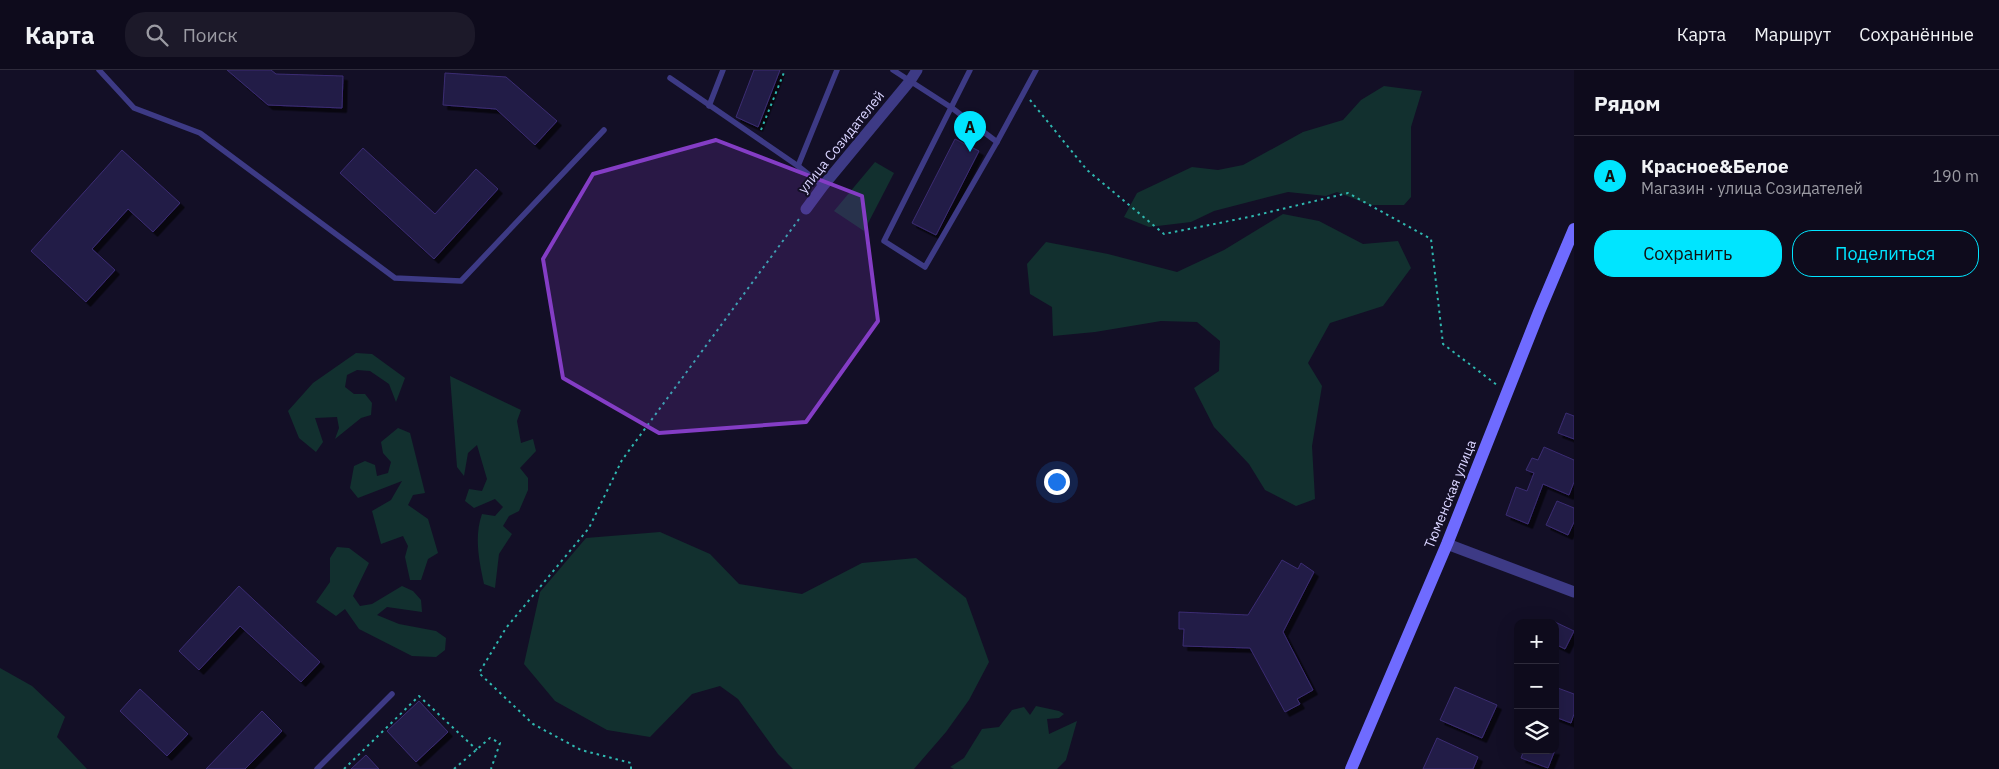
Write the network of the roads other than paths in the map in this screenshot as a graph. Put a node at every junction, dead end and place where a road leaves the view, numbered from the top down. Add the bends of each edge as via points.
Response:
1 (99, 70) edge
2 (723, 70) edge
3 (837, 70) edge
4 (893, 70) edge
5 (917, 70) edge
6 (970, 70) edge
7 (1036, 70) edge
8 (670, 78) dead end
9 (910, 81) junction
10 (709, 106) junction
11 (952, 108) junction
12 (604, 130) dead end
13 (997, 142) junction
14 (798, 166) junction
15 (823, 186) junction
16 (806, 209) road end
17 (1574, 229) edge
18 (1447, 544) junction
19 (1574, 592) edge
20 (392, 694) dead end
21 (317, 769) edge
22 (1351, 769) edge

1 - 12 lane via 134,108 200,133 395,278 461,281
2 - 10 lane
3 - 14 lane
4 - 9 lane
5 - 9 street, улица Созидателей
6 - 11 lane
7 - 13 lane
8 - 10 lane
9 - 11 lane
9 - 15 street, улица Созидателей
10 - 14 lane
11 - 13 lane
11 - 13 lane via 884,241 925,267
14 - 15 lane
15 - 16 street, улица Созидателей
17 - 18 street, Тюменская улица
18 - 19 street
18 - 22 street, Тюменская улица
20 - 21 lane

